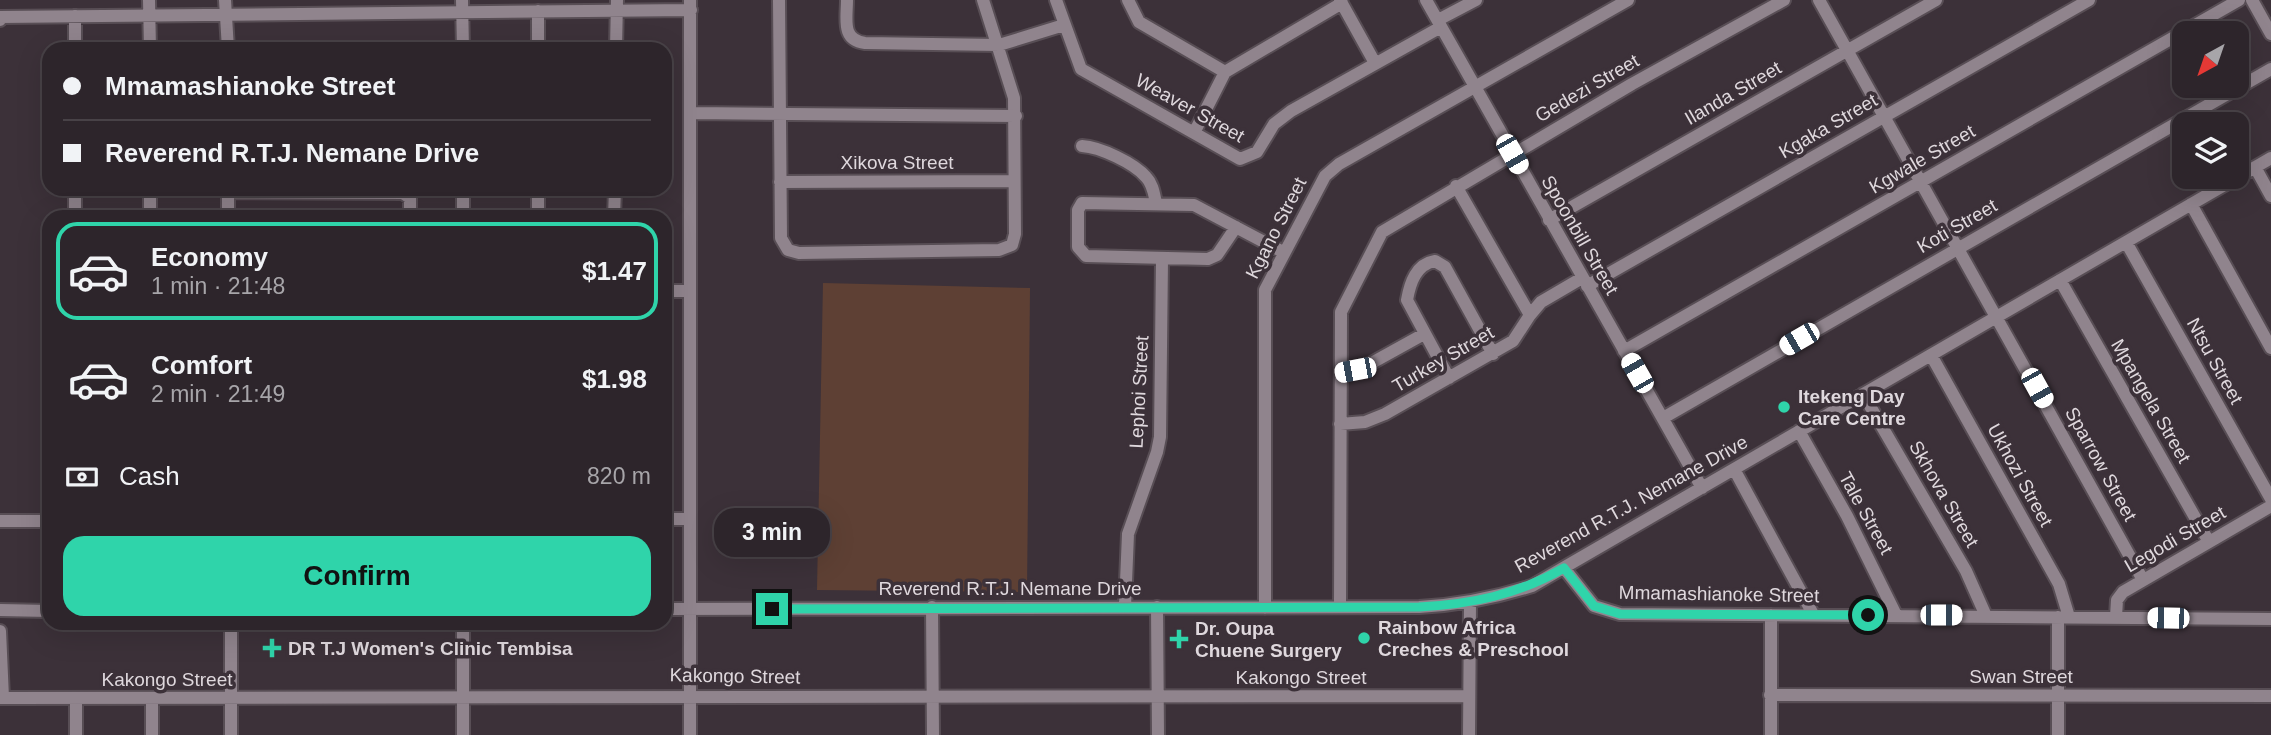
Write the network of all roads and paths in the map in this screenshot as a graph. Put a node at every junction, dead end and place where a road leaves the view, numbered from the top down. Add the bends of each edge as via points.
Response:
1 (149, 0) edge
2 (225, 0) edge
3 (779, 0) edge
4 (847, 0) edge
5 (983, 0) edge
6 (1056, 0) edge
7 (1128, 0) edge
8 (1426, 0) edge
9 (1476, 0) edge
10 (1628, 0) edge
11 (1784, 0) edge
12 (1819, 0) edge
13 (1936, 0) edge
14 (2088, 0) edge
15 (2239, 0) edge
16 (2252, 0) edge
17 (1341, 2) edge
18 (690, 5) edge
19 (462, 6) edge
20 (617, 6) edge
21 (538, 11) junction
22 (75, 16) junction
23 (227, 16) junction
24 (149, 17) junction
25 (0, 18) edge
26 (1439, 24) junction
27 (1064, 25) junction
28 (2271, 34) edge
29 (75, 42) edge
30 (149, 42) edge
31 (228, 42) edge
32 (463, 42) edge
33 (538, 42) edge
34 (616, 42) edge
35 (999, 45) junction
36 (1847, 51) junction
37 (1375, 63) junction
38 (2271, 69) edge
39 (1225, 72) junction
40 (1474, 87) junction
41 (692, 113) junction
42 (779, 113) junction
43 (1016, 116) junction
44 (1885, 116) junction
45 (1194, 133) junction
46 (1082, 146) dead end
47 (1512, 154) junction
48 (2271, 158) edge
49 (2255, 167) junction
50 (1014, 181) junction
51 (1922, 181) junction
52 (780, 182) junction
53 (1456, 186) junction
54 (2271, 195) edge
55 (1156, 203) junction
56 (2190, 204) junction
57 (1549, 220) junction
58 (1236, 228) junction
59 (2126, 242) junction
60 (1959, 247) junction
61 (1283, 252) junction
62 (1162, 259) junction
63 (2060, 280) junction
64 (1585, 282) junction
65 (690, 290) junction
66 (672, 291) edge
67 (1530, 315) junction
68 (1997, 316) junction
69 (1424, 334) junction
70 (2271, 348) edge
71 (1624, 351) junction
72 (1493, 354) junction
73 (1931, 355) junction
74 (1340, 373) junction
75 (1449, 378) junction
76 (1863, 394) junction
77 (1662, 418) junction
78 (1340, 424) junction
79 (1799, 431) junction
80 (1734, 469) junction
81 (1702, 488) junction
82 (2271, 499) edge
83 (2271, 506) edge
84 (672, 519) edge
85 (690, 519) junction
86 (0, 521) edge
87 (42, 521) edge
88 (2208, 541) junction
89 (1564, 568) junction
90 (2143, 580) junction
91 (1470, 604) junction
92 (690, 606) junction
93 (1125, 606) junction
94 (672, 607) edge
95 (932, 607) junction
96 (1157, 607) junction
97 (1340, 607) junction
98 (1265, 608) junction
99 (0, 610) edge
100 (42, 611) edge
101 (1813, 614) junction
102 (1771, 615) junction
103 (1896, 615) junction
104 (1986, 616) junction
105 (2063, 617) junction
106 (2116, 617) junction
107 (2271, 619) edge
108 (231, 630) edge
109 (463, 630) edge
110 (0, 631) edge
111 (690, 694) junction
112 (463, 695) junction
113 (934, 695) junction
114 (1770, 695) junction
115 (2058, 695) junction
116 (1158, 696) junction
117 (1469, 696) junction
118 (2271, 696) edge
119 (2, 698) edge
120 (76, 699) junction
121 (152, 699) junction
122 (230, 699) junction
123 (76, 735) edge
124 (152, 735) edge
125 (231, 735) edge
126 (463, 735) edge
127 (690, 735) edge
128 (933, 735) edge
129 (1158, 735) edge
130 (1469, 735) edge
131 (1771, 735) edge
132 (2058, 735) edge

1 - 24 street
2 - 23 street
3 - 42 street
4 - 35 street via 847,30 853,41
5 - 35 street
6 - 27 street, Weaver Street
7 - 39 street via 1139,22
8 - 26 street, Spoonbill Street
9 - 26 street, Weaver Street
10 - 40 street, Kgano Street
11 - 47 street, Gedezi Street
12 - 36 street, Sparrow Street
13 - 36 street, Ilanda Street
14 - 44 street, Kgaka Street
15 - 51 street, Kgwale Street
16 - 28 street
17 - 37 street
17 - 39 street
18 - 20 street
18 - 41 street
19 - 21 street
19 - 23 street
19 - 32 street
20 - 21 street
20 - 34 street
21 - 33 street
22 - 24 street
22 - 25 street
22 - 29 street
23 - 24 street
23 - 31 street
24 - 30 street
26 - 37 street, Weaver Street
26 - 40 street, Spoonbill Street
27 - 35 street
27 - 45 street, Weaver Street via 1082,69
35 - 43 street
36 - 44 street, Sparrow Street
36 - 57 street, Ilanda Street
37 - 45 street, Weaver Street via 1281,118 1257,152 1246,159
38 - 60 street, Koti Street
39 - 45 street
40 - 47 street, Spoonbill Street
40 - 61 street, Kgano Street via 1330,170
41 - 42 street
41 - 65 street
42 - 43 street
42 - 52 street
43 - 50 street
44 - 51 street, Sparrow Street
44 - 64 street, Kgaka Street
46 - 55 street via 1145,176
47 - 53 street, Gedezi Street
47 - 57 street, Spoonbill Street
48 - 49 street, Reverend R.T.J. Nemane Drive
49 - 54 street
49 - 56 street, Reverend R.T.J. Nemane Drive
50 - 52 street, Xikova Street
50 - 52 street via 1014,240 1004,250 799,253 782,242
51 - 60 street, Sparrow Street
51 - 71 street, Kgwale Street
53 - 67 street
53 - 74 street, Gedezi Street via 1392,223 1378,238 1342,307
55 - 58 street via 1194,205
55 - 62 street via 1082,203 1078,247 1086,256
56 - 59 street, Reverend R.T.J. Nemane Drive
56 - 70 street
57 - 64 street, Spoonbill Street
58 - 61 street
58 - 62 street via 1213,258
59 - 63 street, Reverend R.T.J. Nemane Drive
59 - 82 street, Ntsu Street
60 - 68 street, Sparrow Street
60 - 77 street, Koti Street
61 - 98 street, Kgano Street via 1267,282 1264,301
62 - 93 street, Lephoi Street via 1160,437 1128,534
63 - 68 street, Reverend R.T.J. Nemane Drive
63 - 88 street, Mpangela Street
64 - 67 street, Kgaka Street via 1541,302
64 - 71 street, Spoonbill Street
65 - 66 street
65 - 85 street
67 - 72 street, Turkey Street via 1519,336
68 - 73 street, Reverend R.T.J. Nemane Drive
68 - 90 street, Sparrow Street
69 - 72 street via 1408,295 1420,267 1435,261 1445,267
69 - 74 street via 1368,365
69 - 75 street
71 - 77 street, Spoonbill Street
72 - 75 street, Turkey Street
73 - 76 street, Reverend R.T.J. Nemane Drive
73 - 105 street, Ukhozi Street via 2059,584
74 - 78 street, Gedezi Street
75 - 78 street, Turkey Street via 1385,414
76 - 79 street, Reverend R.T.J. Nemane Drive
76 - 104 street, Skhova Street via 1966,571
77 - 81 street, Spoonbill Street
78 - 97 street, Gedezi Street
79 - 80 street, Reverend R.T.J. Nemane Drive
79 - 103 street, Tale Street
80 - 81 street, Reverend R.T.J. Nemane Drive
80 - 101 street
81 - 89 street, Reverend R.T.J. Nemane Drive
83 - 88 street, Legodi Street
84 - 85 street
85 - 92 street
86 - 87 street
88 - 90 street, Legodi Street
89 - 91 street, Reverend R.T.J. Nemane Drive via 1532,586
89 - 102 street, Mmamashianoke Street via 1587,600 1602,610
90 - 106 street, Legodi Street via 2119,596
91 - 97 street, Reverend R.T.J. Nemane Drive
91 - 117 street
92 - 94 street, Reverend R.T.J. Nemane Drive
92 - 95 street, Reverend R.T.J. Nemane Drive
92 - 111 street
93 - 95 street, Reverend R.T.J. Nemane Drive
93 - 96 street, Reverend R.T.J. Nemane Drive
95 - 113 street
96 - 98 street, Reverend R.T.J. Nemane Drive
96 - 116 street
97 - 98 street, Reverend R.T.J. Nemane Drive
99 - 100 street
101 - 102 street, Mmamashianoke Street
101 - 103 street, Mmamashianoke Street
102 - 114 street
103 - 104 street, Mmamashianoke Street
104 - 105 street, Mmamashianoke Street
105 - 106 street, Mmamashianoke Street
105 - 115 street, Ukhozi Street
106 - 107 street, Mmamashianoke Street
108 - 122 street
109 - 112 street
110 - 119 street
111 - 112 street, Kakongo Street
111 - 113 street, Kakongo Street
111 - 127 street
112 - 122 street, Kakongo Street
112 - 126 street
113 - 116 street, Kakongo Street
113 - 128 street
114 - 115 street, Swan Street
114 - 131 street
115 - 118 street, Swan Street
115 - 132 street, Ukhozi Street
116 - 117 street, Kakongo Street
116 - 129 street
117 - 130 street
119 - 120 street, Kakongo Street
120 - 121 street, Kakongo Street
120 - 123 street
121 - 122 street, Kakongo Street
121 - 124 street
122 - 125 street

